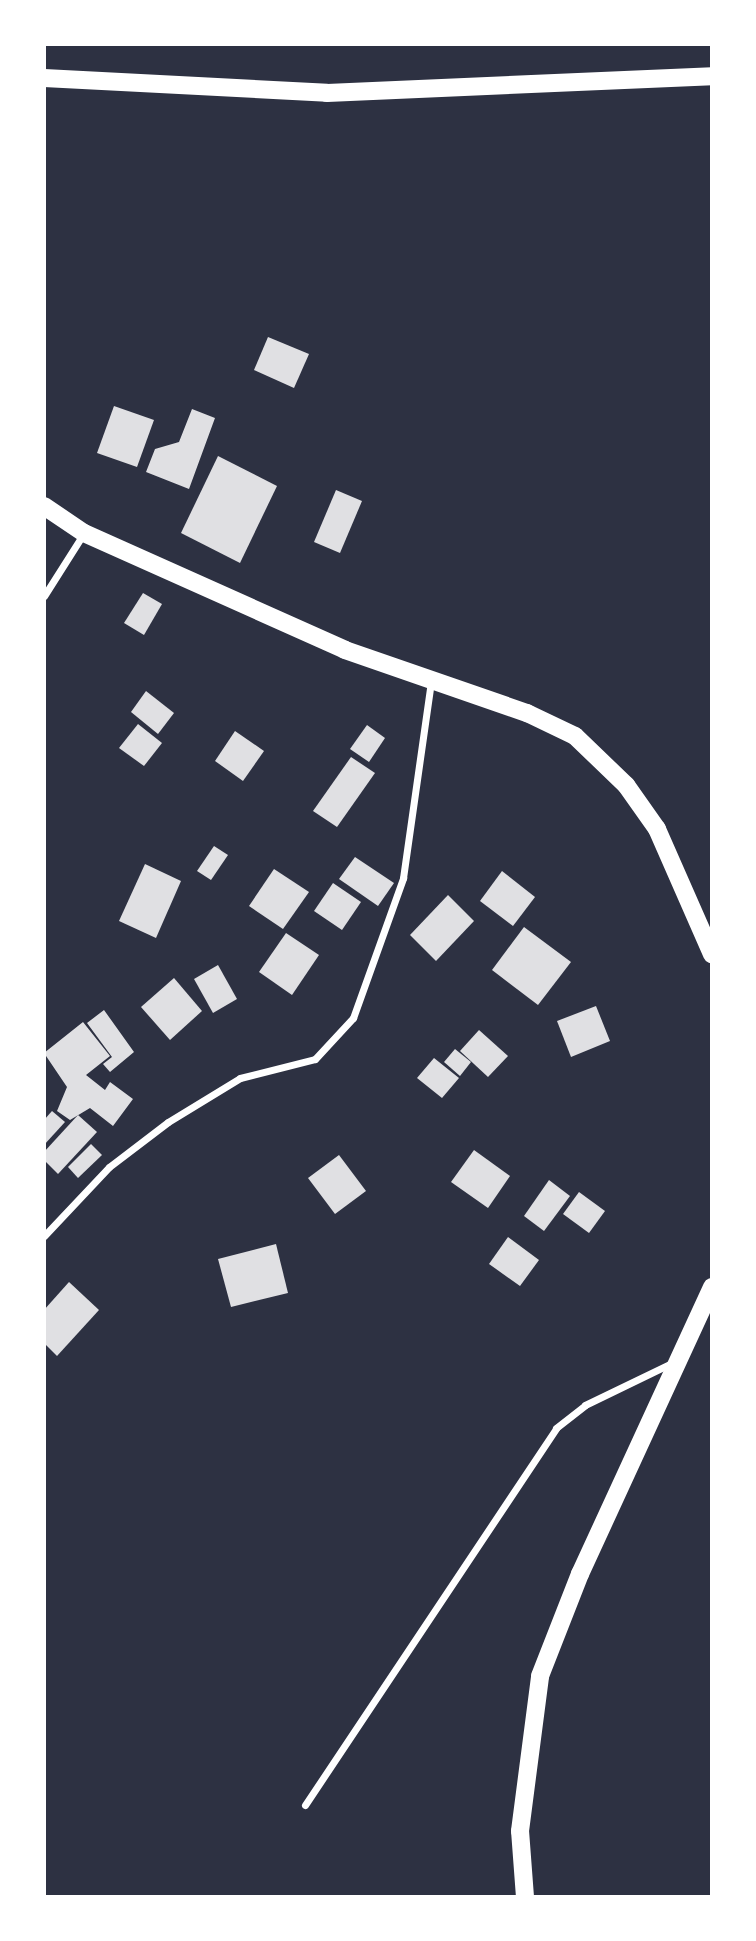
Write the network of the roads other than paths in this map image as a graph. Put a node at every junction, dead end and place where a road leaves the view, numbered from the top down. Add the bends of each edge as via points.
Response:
1 (712, 76) edge
2 (44, 78) edge
3 (44, 506) edge
4 (85, 533) junction
5 (44, 596) edge
6 (431, 677) junction
7 (712, 954) edge
8 (44, 1236) edge
9 (712, 1287) edge
10 (678, 1360) junction
11 (305, 1805) dead end
12 (525, 1897) edge

1 - 2 main road via 327,93
3 - 4 main road
4 - 5 street
4 - 6 main road via 345,650
6 - 7 main road via 575,736 626,785 657,829
6 - 8 street via 403,878 353,1018 315,1059 240,1078 169,1122 109,1167
9 - 10 main road
10 - 11 street via 585,1405 556,1428
10 - 12 main road via 580,1574 540,1676 520,1831

